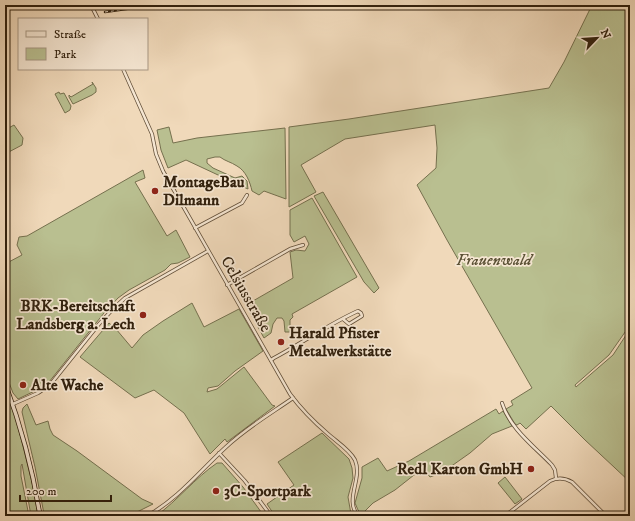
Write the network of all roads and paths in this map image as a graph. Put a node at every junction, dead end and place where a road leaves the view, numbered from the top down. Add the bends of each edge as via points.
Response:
1 (92, 5) edge
2 (98, 18) edge
3 (123, 70) edge
4 (247, 195) dead end
5 (195, 228) junction
6 (303, 245) dead end
7 (208, 251) junction
8 (227, 285) junction
9 (343, 319) junction
10 (271, 360) junction
11 (5, 383) edge
12 (293, 398) junction
13 (502, 403) dead end
14 (13, 404) junction
15 (219, 453) junction
16 (556, 478) junction
17 (40, 516) edge
18 (147, 516) edge
19 (271, 516) edge
20 (358, 516) edge
21 (504, 516) edge
22 (606, 516) edge

1 - 2 street
3 - 5 street via 149,128 163,171
4 - 5 street via 242,202
5 - 7 street
6 - 8 street via 290,249
7 - 8 street, Celsiusstraße
7 - 14 street, Celsiusstraße via 125,298 99,324 50,385
8 - 10 street, Celsiusstraße
9 - 9 street via 358,311 362,316 349,324
9 - 10 street
10 - 12 street, Celsiusstraße
11 - 14 street
12 - 15 street
12 - 20 street, Celsiusstraße via 354,459 357,477 352,504
13 - 16 street via 512,424 554,468
14 - 17 street via 29,455
15 - 18 street via 177,495 162,508
15 - 19 street via 245,481
16 - 21 street
16 - 22 street via 572,482

